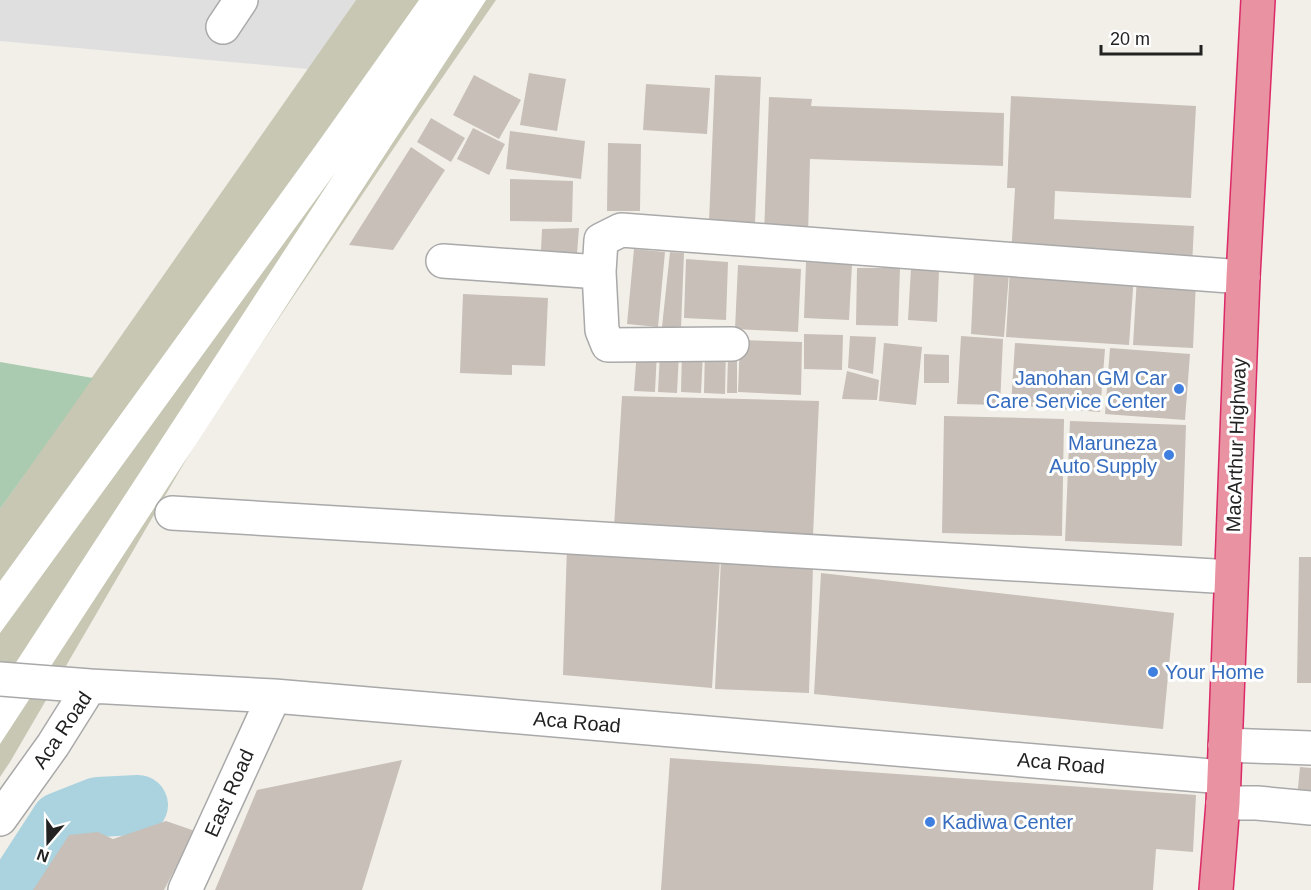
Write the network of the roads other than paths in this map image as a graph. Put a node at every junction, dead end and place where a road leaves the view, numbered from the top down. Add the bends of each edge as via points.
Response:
1 (241, 0) edge
2 (1258, 0) edge
3 (223, 27) dead end
4 (443, 261) dead end
5 (599, 272) junction
6 (1243, 277) junction
7 (732, 344) dead end
8 (172, 513) dead end
9 (1232, 577) junction
10 (0, 679) edge
11 (90, 686) junction
12 (274, 696) junction
13 (1226, 745) junction
14 (1311, 748) edge
15 (1223, 790) junction
16 (1311, 808) edge
17 (0, 819) edge
18 (185, 890) edge
19 (1216, 890) edge

1 - 3 street
2 - 6 highway, MacArthur Highway
4 - 5 street
5 - 6 street via 601,240 621,230
5 - 7 street via 602,330 608,345
6 - 9 highway, MacArthur Highway
8 - 9 street
9 - 13 highway, MacArthur Highway
10 - 11 street
11 - 12 street, Aca Road
11 - 17 street, Aca Road
12 - 15 street, Aca Road
12 - 18 street, East Road
13 - 14 street
13 - 15 highway, MacArthur Highway
15 - 16 street, Aca Road via 1257,803
15 - 19 highway, MacArthur Highway

